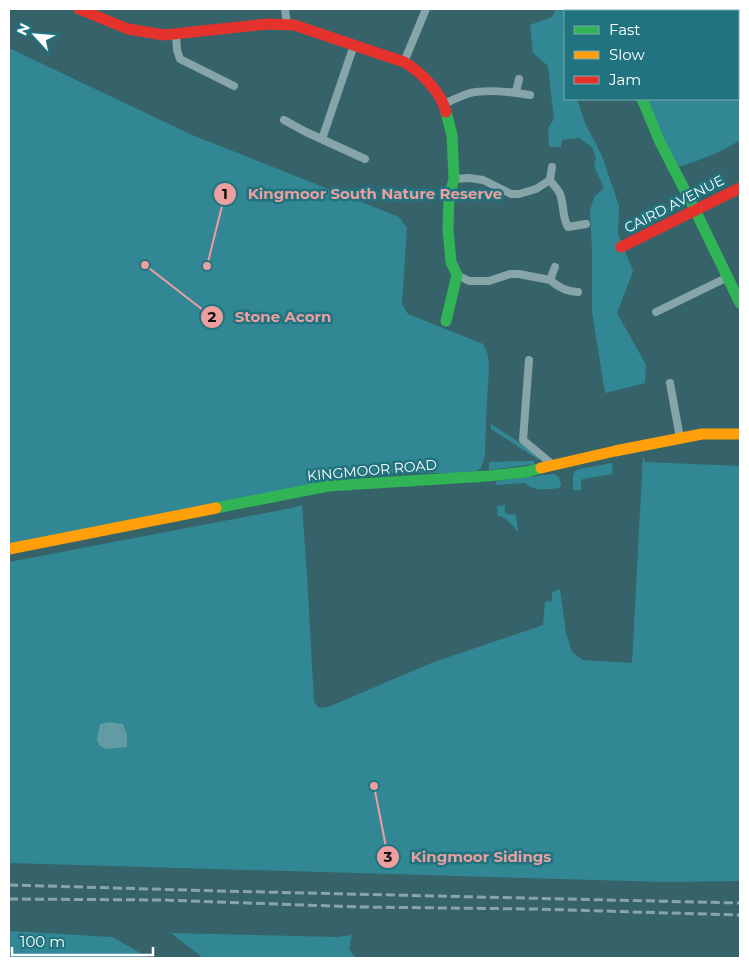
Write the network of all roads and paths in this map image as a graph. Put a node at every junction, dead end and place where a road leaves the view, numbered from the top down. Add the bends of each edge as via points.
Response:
1 (79, 9) edge
2 (285, 9) edge
3 (426, 9) edge
4 (287, 24) junction
5 (176, 33) junction
6 (354, 45) junction
7 (404, 62) junction
8 (519, 79) dead end
9 (234, 86) dead end
10 (516, 92) junction
11 (530, 95) dead end
12 (642, 100) edge
13 (444, 104) junction
14 (284, 120) dead end
15 (322, 139) junction
16 (365, 159) dead end
17 (552, 166) dead end
18 (454, 179) junction
19 (550, 180) junction
20 (740, 188) edge
21 (695, 210) junction
22 (586, 224) dead end
23 (621, 247) dead end
24 (555, 267) dead end
25 (457, 275) junction
26 (726, 278) junction
27 (550, 280) junction
28 (578, 292) dead end
29 (740, 304) edge
30 (656, 312) dead end
31 (446, 320) dead end
32 (528, 360) dead end
33 (670, 383) dead end
34 (740, 434) edge
35 (680, 438) junction
36 (553, 466) junction
37 (9, 549) edge

1 - 5 street via 128,29 164,35
2 - 4 street
3 - 7 street
4 - 5 street
4 - 6 street
5 - 9 street via 180,59
6 - 7 street
6 - 15 street
7 - 13 street via 429,83
8 - 10 street
10 - 11 street
10 - 13 street via 470,93
12 - 21 street via 649,120
13 - 18 street via 452,135
14 - 15 street
15 - 16 street
17 - 19 street
18 - 19 street via 483,180 512,194 536,190
18 - 25 street via 449,196 448,230 451,262
19 - 22 street via 561,197 568,227
20 - 21 street, CAIRD AVENUE
21 - 23 street, CAIRD AVENUE
21 - 26 street
24 - 27 street
25 - 27 street via 469,281 489,281 510,274
25 - 31 street
26 - 29 street
26 - 30 street
27 - 28 street via 568,291
32 - 36 street via 523,440
33 - 35 street
34 - 35 street, KINGMOOR ROAD via 702,434
35 - 36 street, KINGMOOR ROAD
36 - 37 street, KINGMOOR ROAD via 488,476 328,486

